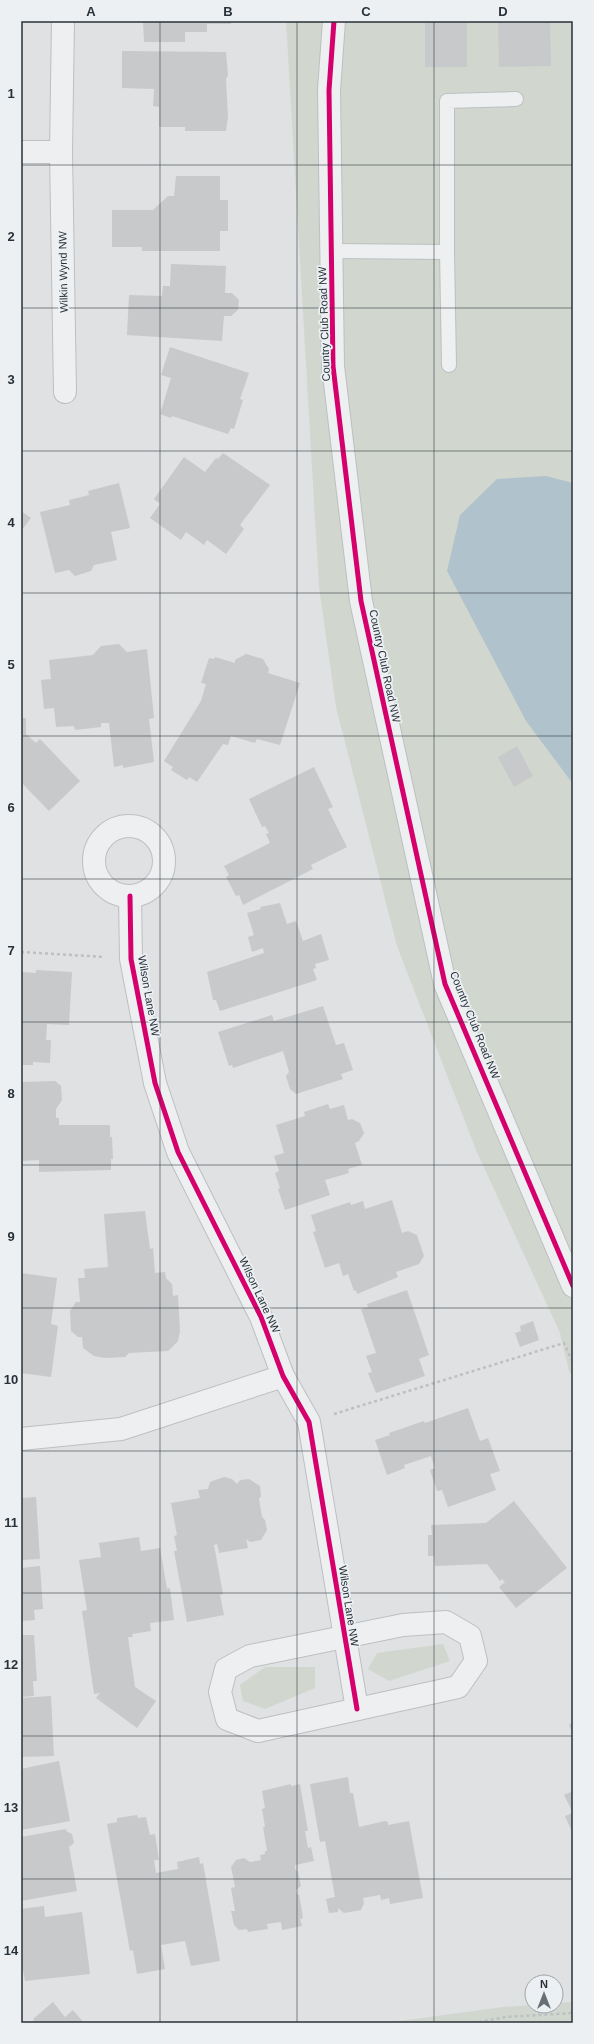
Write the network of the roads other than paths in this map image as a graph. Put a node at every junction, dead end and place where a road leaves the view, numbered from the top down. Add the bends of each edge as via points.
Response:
1 (63, 21) edge
2 (334, 21) edge
3 (516, 99) dead end
4 (21, 152) edge
5 (61, 152) junction
6 (332, 251) junction
7 (447, 252) junction
8 (449, 365) dead end
9 (65, 392) dead end
10 (130, 896) dead end
11 (573, 1286) edge
12 (283, 1376) junction
13 (21, 1439) edge
14 (344, 1636) junction
15 (357, 1709) junction

1 - 5 street, Wilkin Wynd NW
2 - 6 street, Country Club Road NW via 330,90
3 - 7 lane via 447,101
4 - 5 street
5 - 9 street, Wilkin Wynd NW
6 - 7 lane
6 - 11 street, Country Club Road NW via 333,366 361,601 445,984
7 - 8 lane
10 - 12 street, Wilson Lane NW via 131,958 155,1083 178,1152 261,1317
12 - 13 street via 121,1429
12 - 14 street, Wilson Lane NW via 309,1422
14 - 15 street, Wilson Lane NW
14 - 15 street, Wilson Lane NW via 403,1625 446,1622 470,1636 476,1661 458,1687
14 - 15 street, Wilson Lane NW via 250,1656 226,1669 220,1692 227,1719 258,1731

